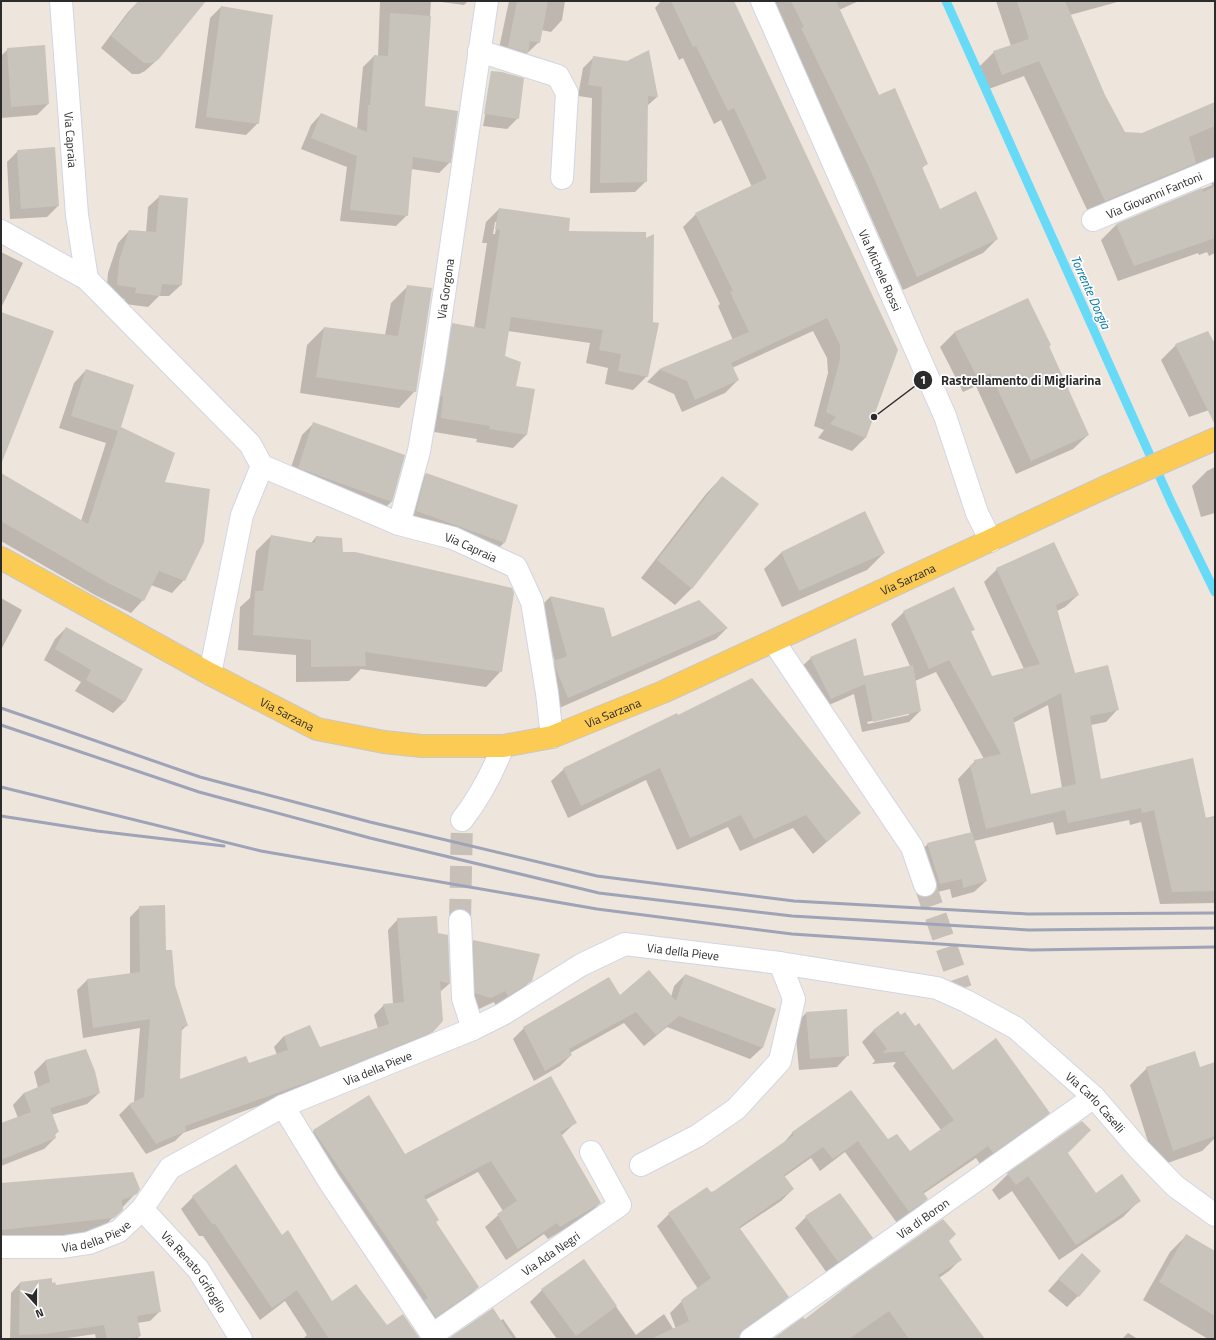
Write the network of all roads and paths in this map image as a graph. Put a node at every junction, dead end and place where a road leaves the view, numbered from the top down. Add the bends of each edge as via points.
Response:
1 (61, 1) edge
2 (486, 1) edge
3 (762, 1) edge
4 (479, 52) junction
5 (1215, 170) edge
6 (562, 178) dead end
7 (1093, 220) dead end
8 (1, 231) edge
9 (87, 279) junction
10 (1215, 439) edge
11 (262, 466) junction
12 (399, 524) junction
13 (991, 542) junction
14 (1, 558) edge
15 (774, 642) junction
16 (210, 674) junction
17 (552, 737) junction
18 (503, 746) junction
19 (462, 820) tunnel mouth
20 (926, 885) tunnel mouth
21 (460, 921) tunnel mouth
22 (780, 963) junction
23 (964, 995) joint
24 (474, 1029) junction
25 (1094, 1097) junction
26 (283, 1106) junction
27 (591, 1152) dead end
28 (640, 1165) dead end
29 (142, 1209) junction
30 (1215, 1216) edge
31 (1, 1247) edge
32 (433, 1337) edge
33 (241, 1339) edge
34 (751, 1339) edge

1 - 9 street, Via Capraia via 77,215
2 - 4 street, Via Gorgona
3 - 13 street, Via Michele Rossi via 945,416 977,513
4 - 6 street via 558,76 567,93
4 - 12 street, Via Gorgona via 434,363 419,451
5 - 7 street, Via Giovanni Fantoni
8 - 9 street
9 - 11 street via 250,444
10 - 13 main road, Via Sarzana via 1110,485
11 - 12 street, Via Capraia
11 - 16 street via 242,515
12 - 17 street, Via Capraia via 453,538 516,567 532,602
13 - 15 main road, Via Sarzana
14 - 16 main road, Via Sarzana
15 - 17 main road, Via Sarzana via 663,692
15 - 20 street via 912,847
16 - 18 main road, Via Sarzana via 317,729 384,742 422,746
17 - 18 main road, Via Sarzana
18 - 19 street via 478,799
21 - 24 street via 463,998
22 - 23 street, Via della Pieve via 937,988
22 - 24 street, Via della Pieve via 625,944 581,966
22 - 28 street via 794,999 780,1060 736,1109 697,1136
23 - 25 street, Via Carlo Caselli via 1016,1028
24 - 26 street, Via della Pieve
25 - 30 street, Via Carlo Caselli via 1175,1186
25 - 34 street, Via di Boron
26 - 29 street, Via della Pieve via 170,1168
26 - 32 street, Via Ada Negri via 329,1181
27 - 32 street, Via Ada Negri via 620,1205
29 - 31 street, Via della Pieve via 119,1231 89,1243 63,1247
29 - 33 street, Via Renato Grifoglio via 198,1269

